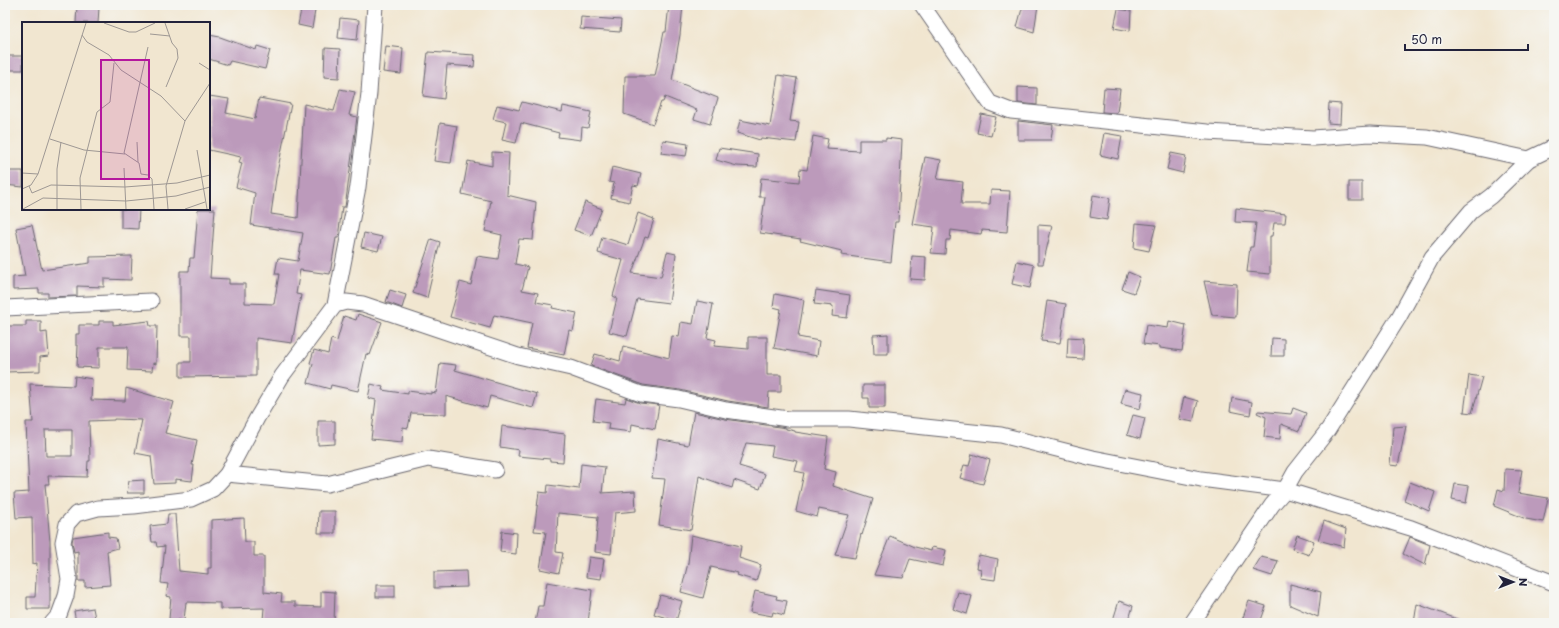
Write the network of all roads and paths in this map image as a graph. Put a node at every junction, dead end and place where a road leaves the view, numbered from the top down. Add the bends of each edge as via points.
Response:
1 (375, 5) edge
2 (922, 5) edge
3 (1554, 147) edge
4 (1529, 159) junction
5 (151, 301) dead end
6 (335, 305) junction
7 (5, 308) edge
8 (495, 470) dead end
9 (227, 474) junction
10 (1285, 490) junction
11 (1554, 582) edge
12 (52, 623) edge
13 (1192, 623) edge

1 - 6 street via 369,93 358,187
2 - 4 street via 990,103 1011,111 1207,132 1313,138 1370,134 1427,137
3 - 4 street
4 - 10 street via 1471,212 1432,257 1399,317 1328,430 1295,472
5 - 7 street
6 - 9 street via 282,376
6 - 10 street via 346,302 363,304 518,356 571,368 641,394 788,419 849,419 1001,435 1093,458 1201,479
8 - 9 street via 428,459 327,484
9 - 12 street via 213,489 192,499 98,508 76,514 67,524 64,542 69,579 66,596 59,615
10 - 11 street via 1411,528
10 - 13 street

